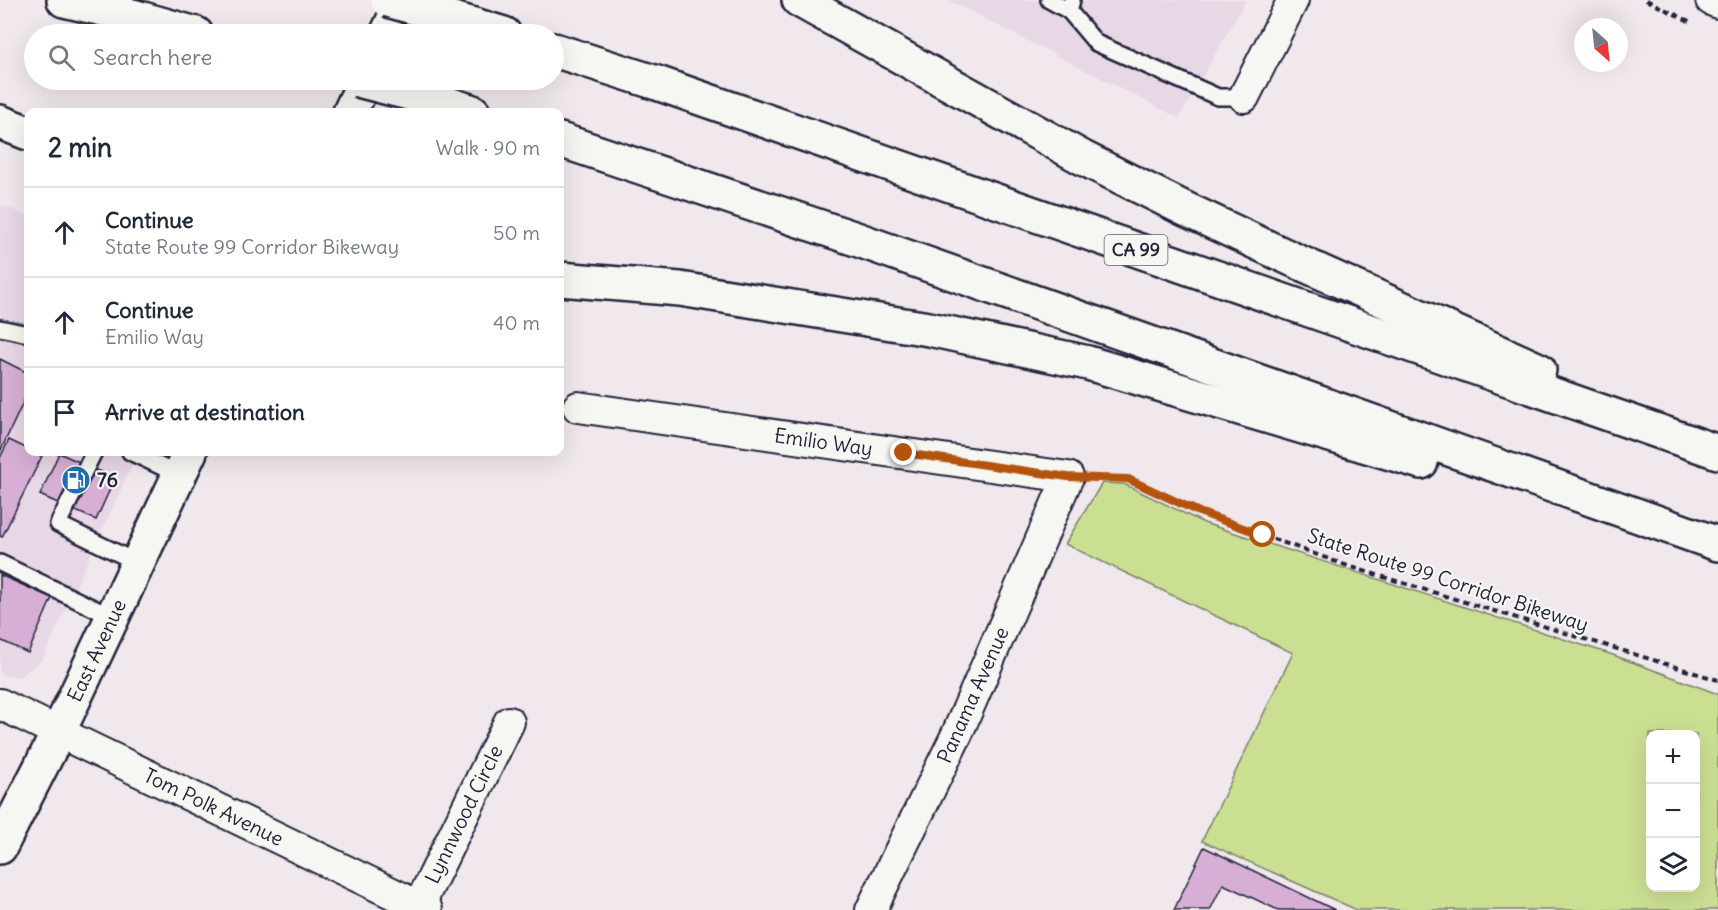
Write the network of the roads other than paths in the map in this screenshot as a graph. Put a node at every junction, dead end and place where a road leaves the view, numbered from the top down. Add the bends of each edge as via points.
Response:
1 (64, 0) edge
2 (388, 0) edge
3 (403, 0) edge
4 (799, 0) edge
5 (1049, 0) edge
6 (1293, 0) edge
7 (1718, 3) edge
8 (1071, 5) edge
9 (1704, 12) edge
10 (160, 24) edge
11 (392, 24) edge
12 (471, 24) edge
13 (564, 53) edge
14 (360, 90) edge
15 (397, 90) edge
16 (1244, 97) joint
17 (352, 108) edge
18 (461, 108) edge
19 (0, 122) edge
20 (24, 131) edge
21 (564, 141) edge
22 (564, 279) edge
23 (0, 328) edge
24 (24, 333) edge
25 (578, 407) dead end
26 (1660, 432) junction
27 (1718, 452) edge
28 (92, 456) edge
29 (150, 456) edge
30 (184, 463) edge
31 (1489, 464) junction
32 (1068, 477) joint
33 (1718, 544) edge
34 (138, 563) junction
35 (0, 564) edge
36 (112, 617) junction
37 (0, 704) edge
38 (509, 722) dead end
39 (59, 731) junction
40 (0, 847) edge
41 (423, 908) edge
42 (872, 910) edge

1 - 10 main road
2 - 12 main road, bridge
3 - 11 main road
4 - 26 main road via 1083,158 1281,254 1549,374
5 - 8 lane
6 - 16 street
7 - 9 street
8 - 16 lane via 1096,43 1218,97
13 - 26 main road, CA 99
14 - 17 main road
15 - 18 main road, bridge
19 - 20 main road
21 - 31 main road via 856,239
22 - 31 main road via 680,289 929,329 1088,363 1451,471
23 - 24 lane
25 - 32 street, Emilio Way
26 - 27 main road, CA 99
28 - 34 lane via 58,524
29 - 30 lane
30 - 34 main road, East Avenue
31 - 33 main road
32 - 42 street, Panama Avenue via 957,734
34 - 36 main road, East Avenue
35 - 36 lane
36 - 39 main road, East Avenue
37 - 39 street, Tom Polk Avenue
38 - 41 street, Lynnwood Circle
39 - 40 main road, East Avenue
39 - 41 street, Tom Polk Avenue

